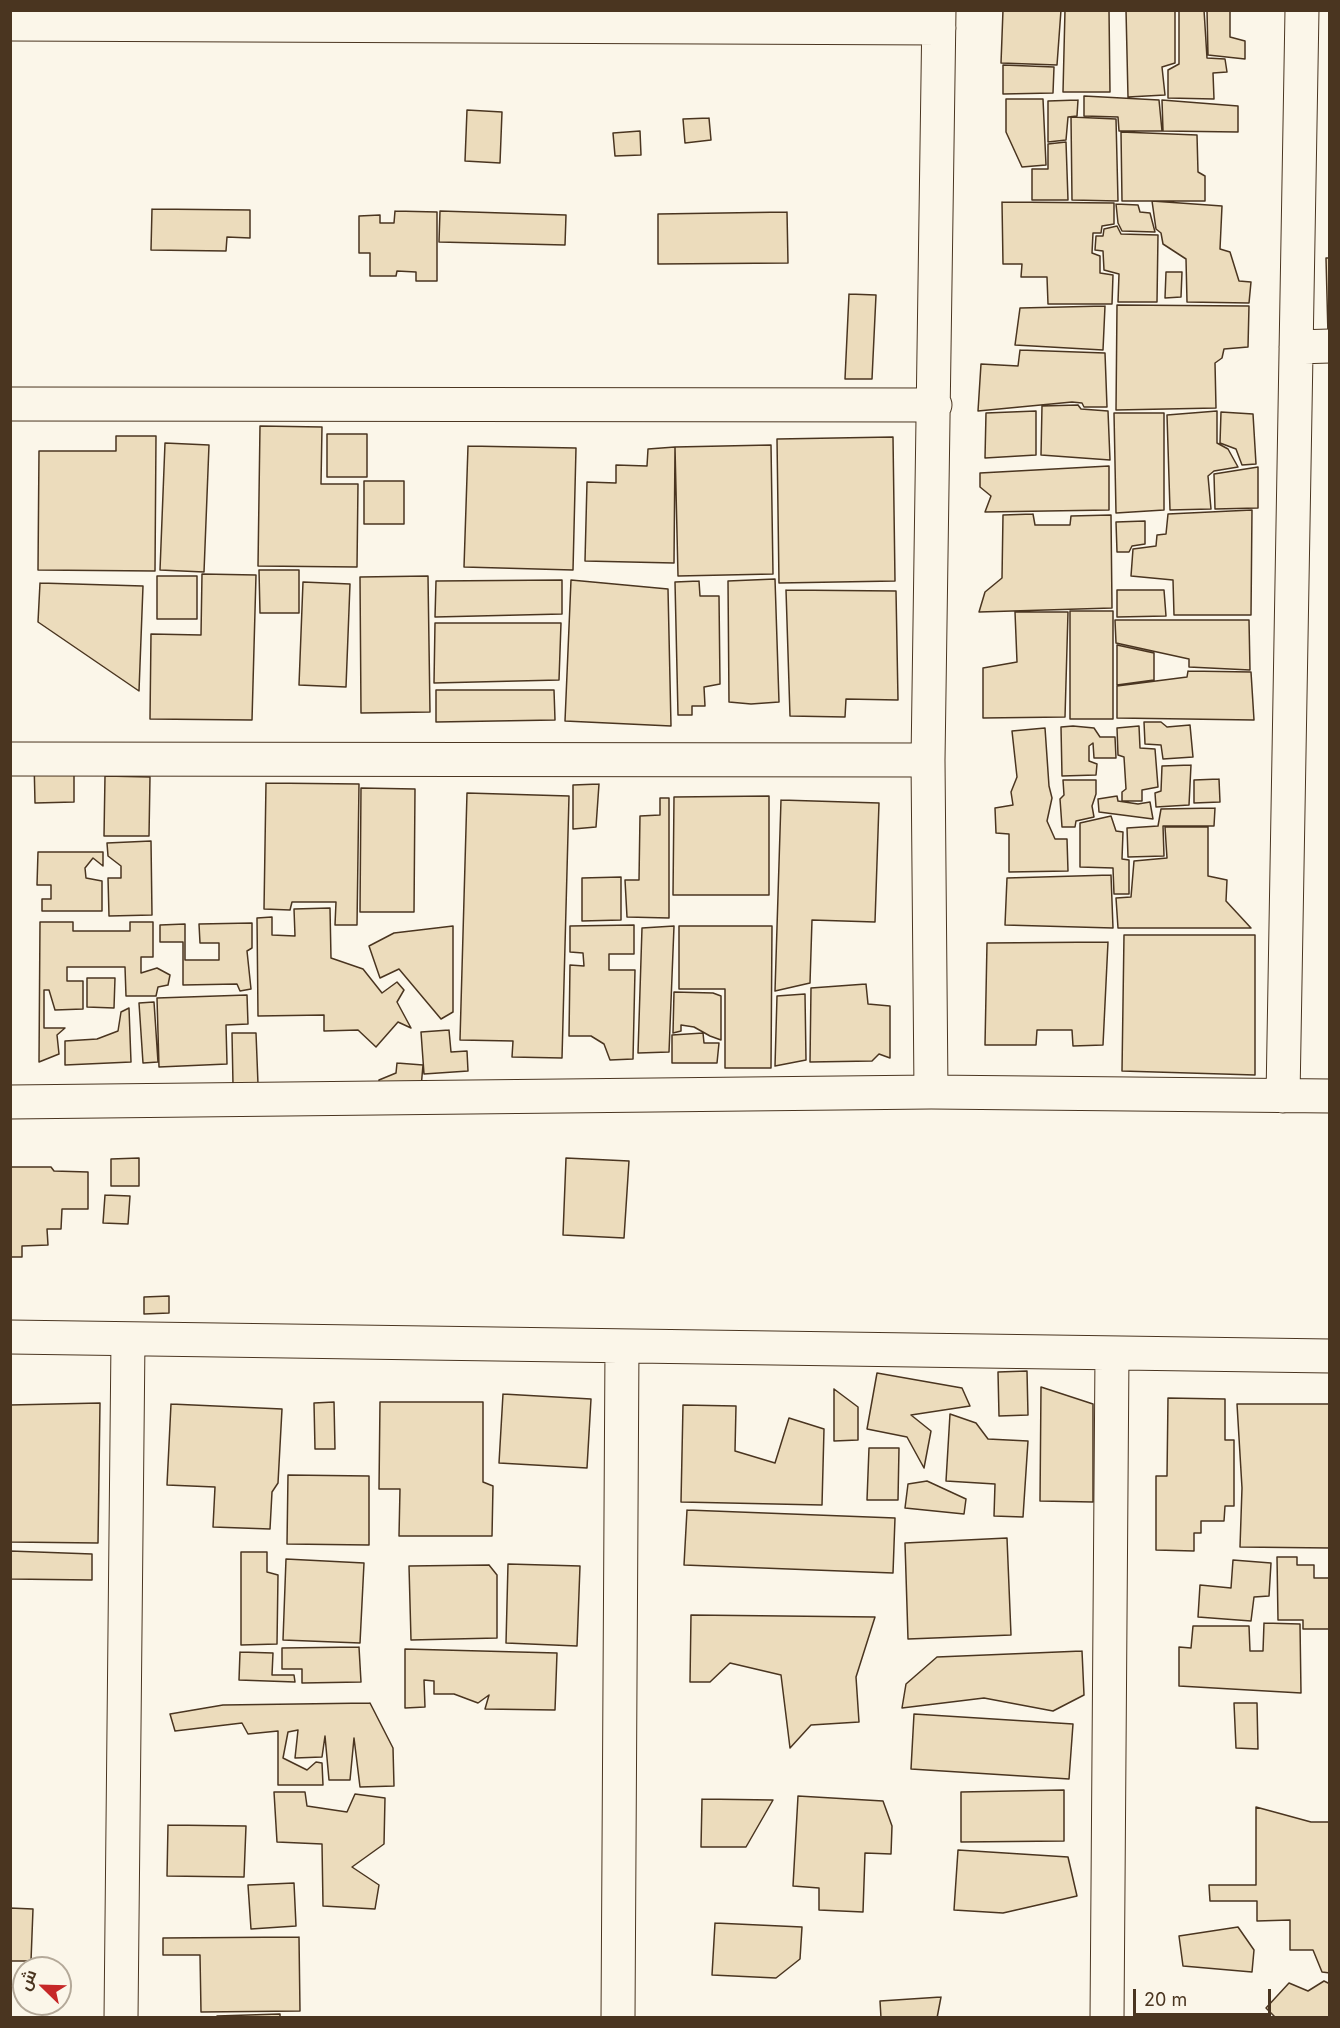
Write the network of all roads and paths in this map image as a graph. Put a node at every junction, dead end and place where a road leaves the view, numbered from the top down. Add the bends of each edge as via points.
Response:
1 (1302, 10) edge
2 (939, 19) edge
3 (10, 24) edge
4 (1329, 346) edge
5 (1296, 347) junction
6 (10, 404) edge
7 (935, 405) junction
8 (10, 759) edge
9 (928, 760) junction
10 (931, 1092) junction
11 (1283, 1096) junction
12 (1329, 1096) edge
13 (10, 1102) edge
14 (10, 1337) edge
15 (128, 1339) junction
16 (622, 1346) junction
17 (1112, 1353) junction
18 (1329, 1356) edge
19 (121, 2018) edge
20 (618, 2018) edge
21 (1107, 2018) edge

1 - 5 street
2 - 3 street
2 - 7 street
4 - 5 street
5 - 11 street
6 - 7 street
7 - 9 street
8 - 9 street
9 - 10 street
10 - 11 street
10 - 13 street
11 - 12 street
14 - 15 street
15 - 16 street
15 - 19 street
16 - 17 street
16 - 20 street
17 - 18 street
17 - 21 street

